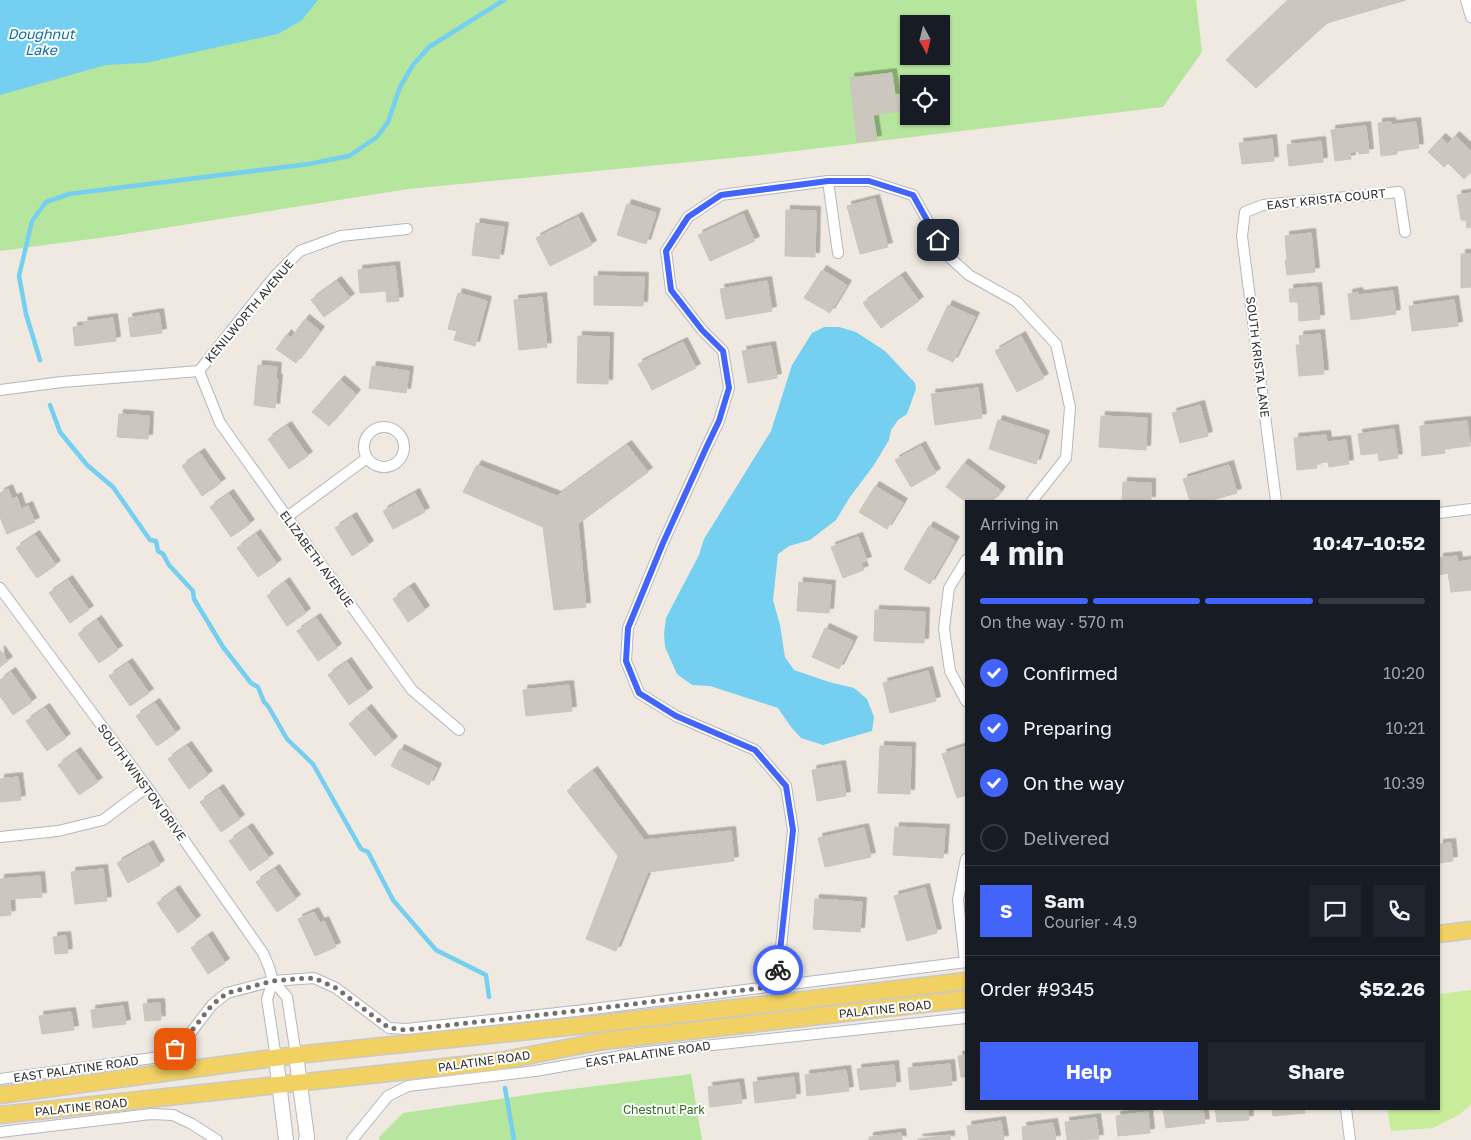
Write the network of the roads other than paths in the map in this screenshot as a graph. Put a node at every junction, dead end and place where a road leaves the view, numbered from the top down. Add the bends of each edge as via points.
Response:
1 (1466, 0) edge
2 (1471, 18) edge
3 (828, 181) junction
4 (1244, 212) joint
5 (408, 229) dead end
6 (1405, 232) dead end
7 (838, 253) dead end
8 (199, 371) junction
9 (0, 390) edge
10 (368, 458) junction
11 (1033, 500) edge
12 (1276, 500) edge
13 (1471, 509) edge
14 (1440, 513) edge
15 (287, 517) junction
16 (965, 562) edge
17 (0, 588) edge
18 (965, 699) edge
19 (458, 730) dead end
20 (147, 787) junction
21 (0, 837) edge
22 (965, 864) edge
23 (1471, 930) edge
24 (1440, 934) edge
25 (965, 954) edge
26 (965, 962) edge
27 (273, 981) junction
28 (965, 981) edge
29 (777, 986) junction
30 (965, 999) edge
31 (965, 1018) edge
32 (296, 1055) junction
33 (276, 1058) junction
34 (0, 1079) edge
35 (301, 1083) junction
36 (279, 1086) junction
37 (0, 1095) edge
38 (1346, 1110) edge
39 (0, 1115) edge
40 (0, 1132) edge
41 (217, 1140) edge
42 (286, 1140) edge
43 (306, 1140) edge
44 (352, 1140) edge
45 (1350, 1140) edge

1 - 2 street
3 - 7 street
3 - 11 street via 869,181 913,195 947,255 969,275 1017,302 1056,344 1070,407 1066,458
3 - 29 street via 721,195 688,217 666,251 671,290 723,351 729,388 719,421 628,628 626,661 639,693 676,716 755,750 786,786 793,830
4 - 6 street, EAST KRISTA COURT via 1263,205 1399,192
4 - 12 street, SOUTH KRISTA LANE via 1242,236
5 - 8 street, KENILWORTH AVENUE via 341,236 300,251 274,277
8 - 9 street, KENILWORTH AVENUE
8 - 15 street, ELIZABETH AVENUE via 220,423
10 - 10 street via 364,446 374,429 393,428 402,438 402,457 392,466 378,466
10 - 15 street
13 - 14 street
15 - 19 street, ELIZABETH AVENUE via 412,690
16 - 18 street via 949,588 944,629 950,671
17 - 20 street, SOUTH WINSTON DRIVE
20 - 21 street via 103,820 58,830
20 - 27 street, SOUTH WINSTON DRIVE via 263,953
22 - 25 street via 958,900
23 - 24 main road
26 - 29 street
27 - 29 street via 314,978 336,988 389,1028 406,1030
27 - 32 street, SOUTH WINSTON DRIVE via 287,998
27 - 33 street via 267,999
27 - 34 street, EAST PALATINE ROAD via 227,993 212,1005 175,1049 160,1057
28 - 32 main road, PALATINE ROAD
30 - 35 main road, PALATINE ROAD via 603,1041 500,1061
31 - 44 street, EAST PALATINE ROAD via 638,1053 535,1071 408,1086 388,1096
32 - 33 main road, PALATINE ROAD
32 - 35 street
33 - 36 street
33 - 37 main road, PALATINE ROAD
35 - 36 main road, PALATINE ROAD
35 - 43 street
36 - 39 main road, PALATINE ROAD
36 - 42 street
38 - 45 street
40 - 41 street via 151,1114 173,1115

